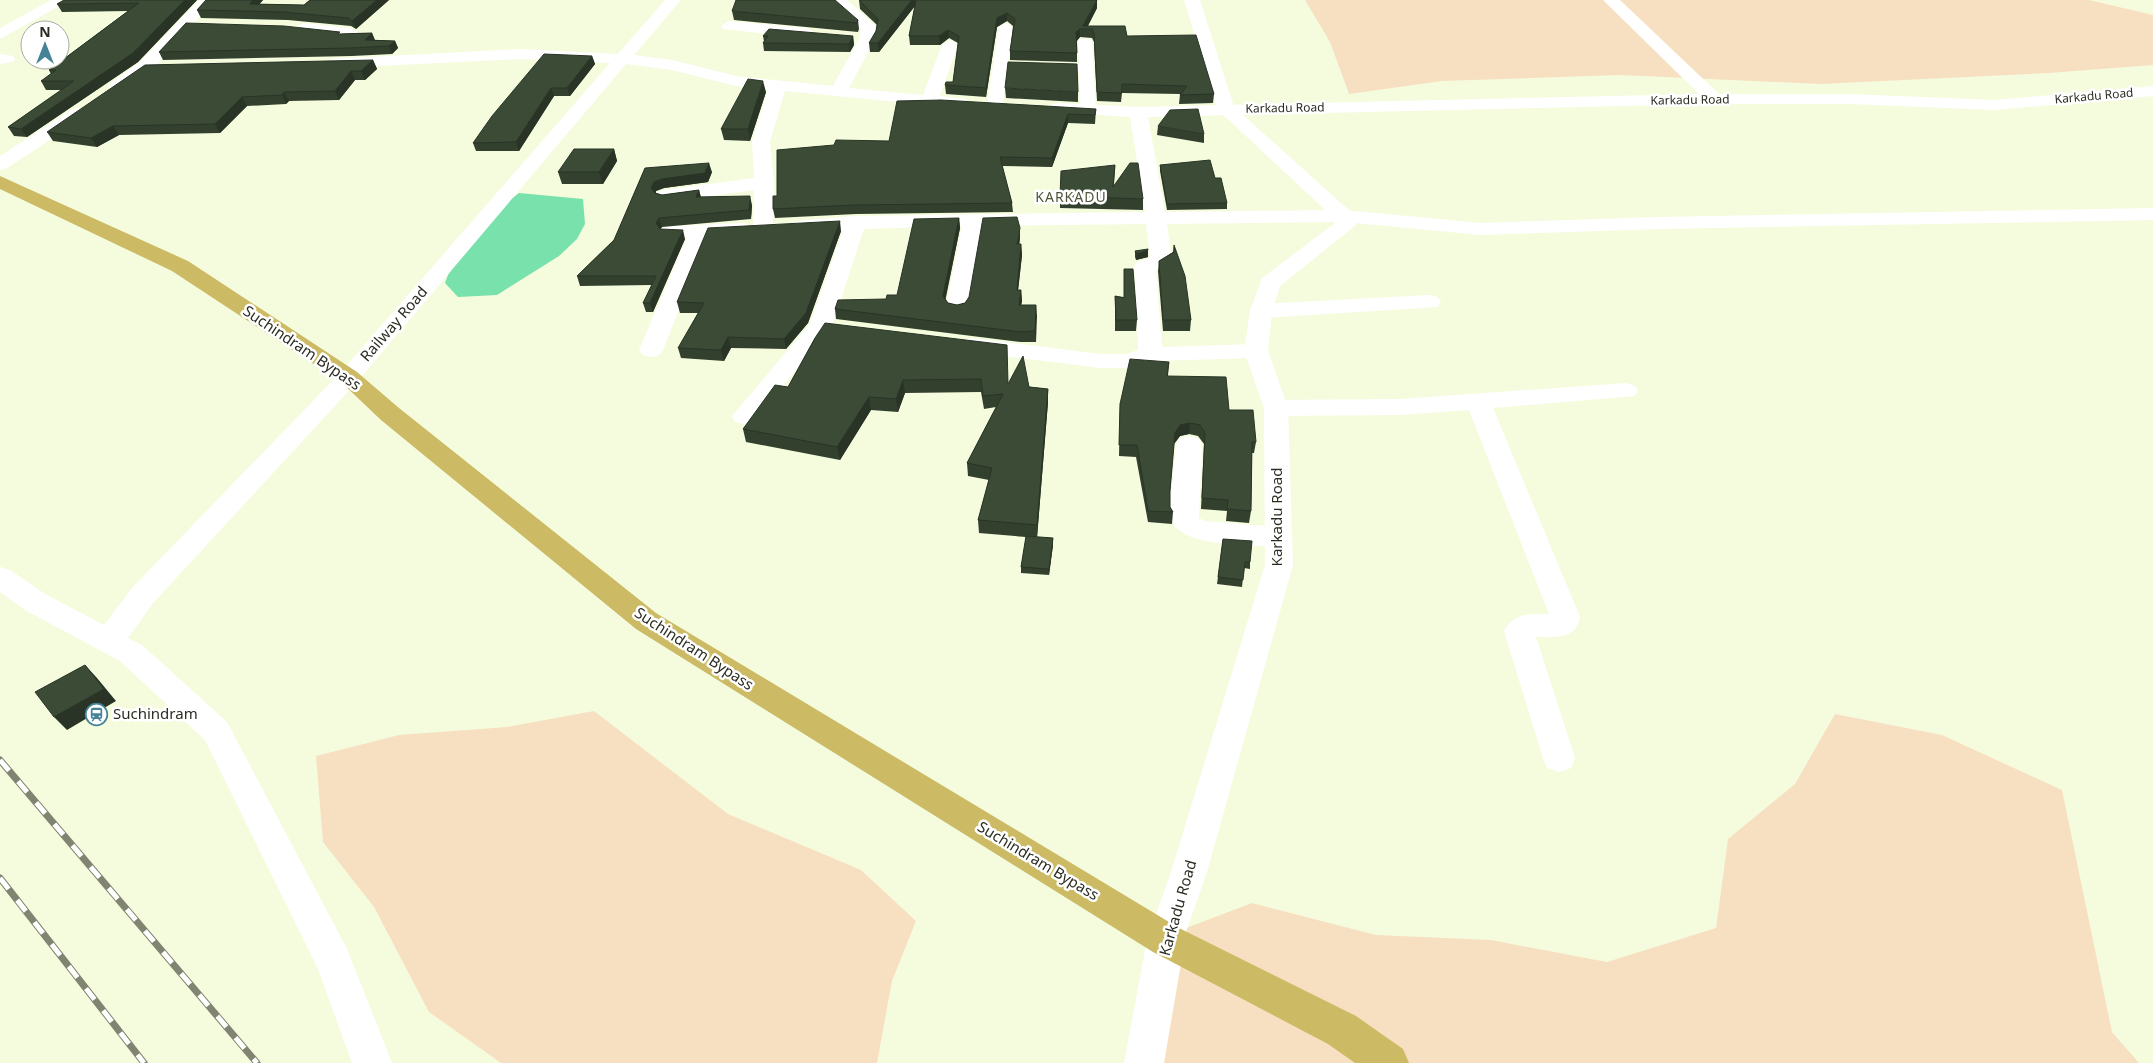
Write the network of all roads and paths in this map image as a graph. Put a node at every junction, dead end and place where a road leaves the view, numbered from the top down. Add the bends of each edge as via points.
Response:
1 (62, 0) edge
2 (207, 0) edge
3 (674, 0) edge
4 (1192, 0) edge
5 (1611, 0) edge
6 (840, 1) edge
7 (860, 2) edge
8 (186, 24) junction
9 (205, 24) edge
10 (729, 26) dead end
11 (288, 27) edge
12 (1006, 27) edge
13 (351, 33) edge
14 (0, 34) edge
15 (827, 35) edge
16 (847, 37) edge
17 (866, 39) junction
18 (1085, 42) edge
19 (950, 45) edge
20 (622, 59) junction
21 (323, 64) edge
22 (165, 66) edge
23 (1001, 66) junction
24 (145, 67) junction
25 (1086, 68) junction
26 (778, 86) junction
27 (2153, 91) edge
28 (838, 92) junction
29 (1714, 99) junction
30 (929, 101) junction
31 (995, 106) junction
32 (1014, 106) edge
33 (1042, 108) edge
34 (1226, 109) junction
35 (1088, 110) junction
36 (1138, 112) junction
37 (0, 164) edge
38 (0, 182) edge
39 (764, 183) junction
40 (665, 196) edge
41 (2153, 214) edge
42 (1344, 216) junction
43 (1154, 219) junction
44 (973, 220) junction
45 (856, 222) junction
46 (763, 228) junction
47 (670, 232) edge
48 (700, 232) junction
49 (1430, 302) dead end
50 (957, 307) edge
51 (1261, 311) junction
52 (947, 342) edge
53 (651, 350) dead end
54 (1256, 351) junction
55 (1149, 354) junction
56 (349, 376) junction
57 (1626, 390) dead end
58 (1478, 401) junction
59 (1276, 408) junction
60 (744, 416) dead end
61 (1189, 444) dead end
62 (1278, 537) junction
63 (0, 577) edge
64 (109, 641) junction
65 (1559, 758) dead end
66 (1166, 940) junction
67 (372, 1063) edge
68 (1144, 1063) edge
69 (1389, 1063) edge

1 - 14 street
2 - 8 street
3 - 20 street, Railway Road
4 - 34 street, Karkadu Road
5 - 29 street
6 - 7 street
6 - 17 street via 869,27
8 - 9 street
8 - 24 street
10 - 15 street
11 - 13 street
12 - 23 street
16 - 17 street
17 - 28 street
18 - 25 street
19 - 30 street
20 - 21 street via 520,54
20 - 26 street via 672,65
20 - 56 street, Railway Road
22 - 24 street
23 - 25 street
23 - 31 street
24 - 37 street
25 - 35 street
26 - 28 street
26 - 39 street via 761,141
27 - 29 street, Karkadu Road via 1994,105 1849,99
28 - 30 street
29 - 34 street, Karkadu Road
30 - 31 street
31 - 32 street
33 - 35 street
34 - 36 street
34 - 42 street, Karkadu Road
35 - 36 street
36 - 43 street via 1151,180
38 - 56 highway, Suchindram Bypass via 180,266
39 - 40 street
39 - 46 street
41 - 42 street via 1481,229
42 - 43 street
42 - 51 street, Karkadu Road via 1346,225 1270,283
43 - 44 street
43 - 55 street via 1161,261 1145,267
44 - 45 street
44 - 50 street
45 - 46 street
45 - 60 street via 830,328
46 - 48 street
47 - 48 street
48 - 53 street
49 - 51 street
51 - 54 street, Karkadu Road
52 - 55 street via 1102,361 1130,361
54 - 55 street
54 - 59 street, Karkadu Road
56 - 64 street, Railway Road via 143,594
56 - 66 highway, Suchindram Bypass via 390,414 646,621
57 - 58 street
58 - 59 street via 1400,407
58 - 65 street via 1565,617 1559,626 1525,625 1518,631
59 - 62 street, Karkadu Road
61 - 62 street via 1185,518 1188,524 1205,531
62 - 66 street, Karkadu Road via 1279,565
63 - 64 street via 35,602
64 - 67 street via 131,653 216,731 334,962
66 - 68 street, Karkadu Road
66 - 69 highway, Suchindram Bypass via 1342,1030

